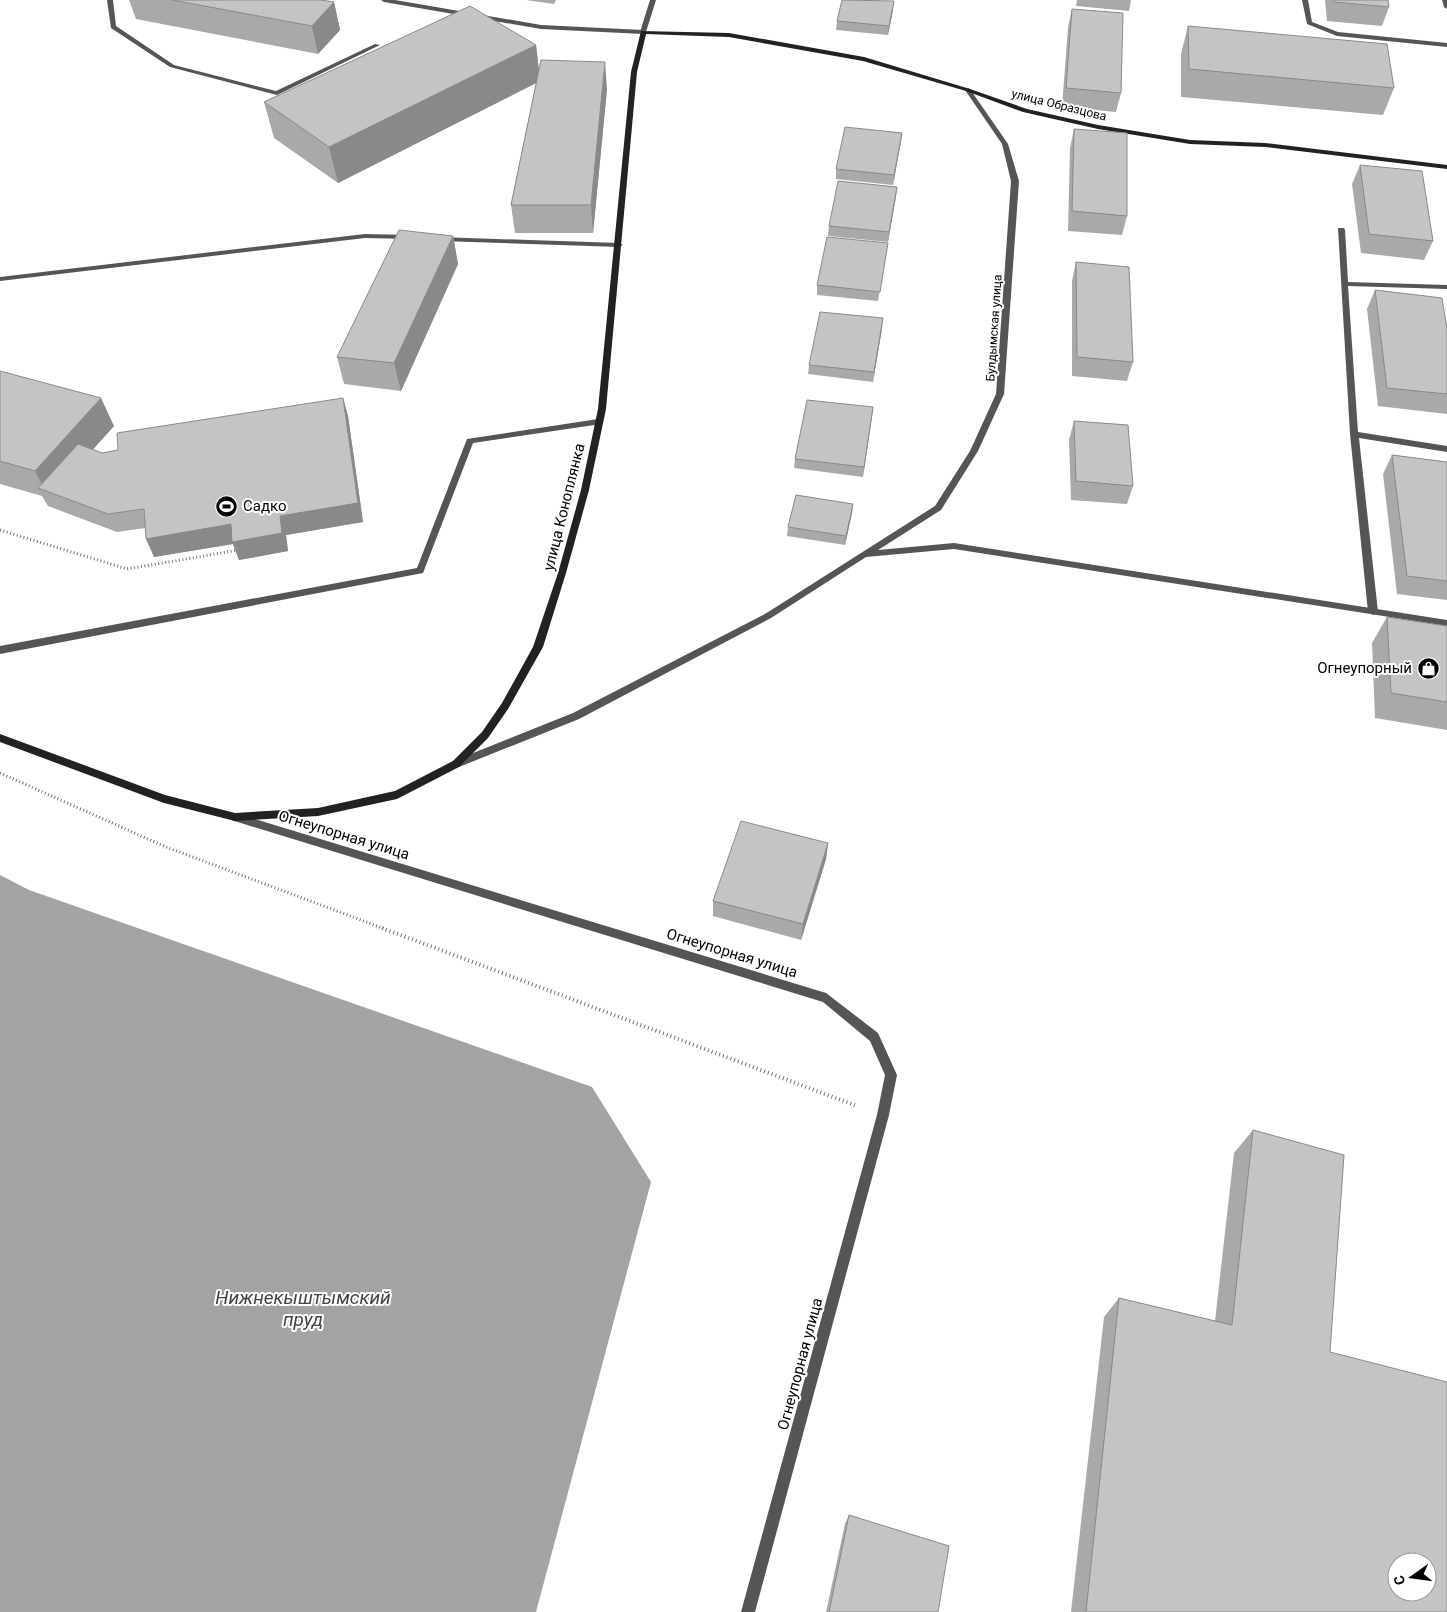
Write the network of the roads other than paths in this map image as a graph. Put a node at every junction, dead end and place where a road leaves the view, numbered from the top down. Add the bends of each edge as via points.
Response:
1 (110, 0) edge
2 (384, 0) edge
3 (653, 0) edge
4 (1305, 0) edge
5 (1446, 0) edge
6 (1447, 7) edge
7 (643, 32) junction
8 (1447, 45) edge
9 (377, 46) dead end
10 (968, 90) junction
11 (1447, 167) edge
12 (1341, 230) dead end
13 (414, 238) edge
14 (433, 238) edge
15 (619, 245) junction
16 (0, 279) edge
17 (1346, 284) junction
18 (1447, 287) edge
19 (598, 422) junction
20 (1354, 434) junction
21 (1447, 449) edge
22 (864, 554) junction
23 (1373, 612) junction
24 (1447, 623) edge
25 (0, 650) edge
26 (0, 738) edge
27 (456, 764) junction
28 (235, 817) junction
29 (748, 1612) edge

1 - 9 street via 113,27 172,66 277,93
2 - 7 street via 541,27
3 - 7 street, улица Коноплянка
4 - 8 street via 1308,23 1337,34
5 - 6 street
7 - 10 main road, улица Образцова via 729,35 864,59
7 - 15 main road, улица Коноплянка via 634,72
10 - 11 main road, улица Образцова via 1025,111 1190,142 1265,145
10 - 22 street, Булдымская улица via 1006,144 1016,181 1000,394 974,451 938,508
12 - 17 street
13 - 16 street via 365,236
14 - 15 street
15 - 19 main road, улица Коноплянка
17 - 18 street
17 - 20 street
19 - 25 street via 470,441 420,571
19 - 27 main road, улица Коноплянка via 585,490 538,647 485,735
20 - 21 street
20 - 23 street
22 - 23 street via 954,546
22 - 27 street, Булдымская улица via 768,616 576,716
23 - 24 street
26 - 28 main road, Огнеупорная улица via 164,798
27 - 28 main road, улица Коноплянка via 397,795 318,812
28 - 29 street, Огнеупорная улица via 826,998 874,1037 891,1075 883,1116

